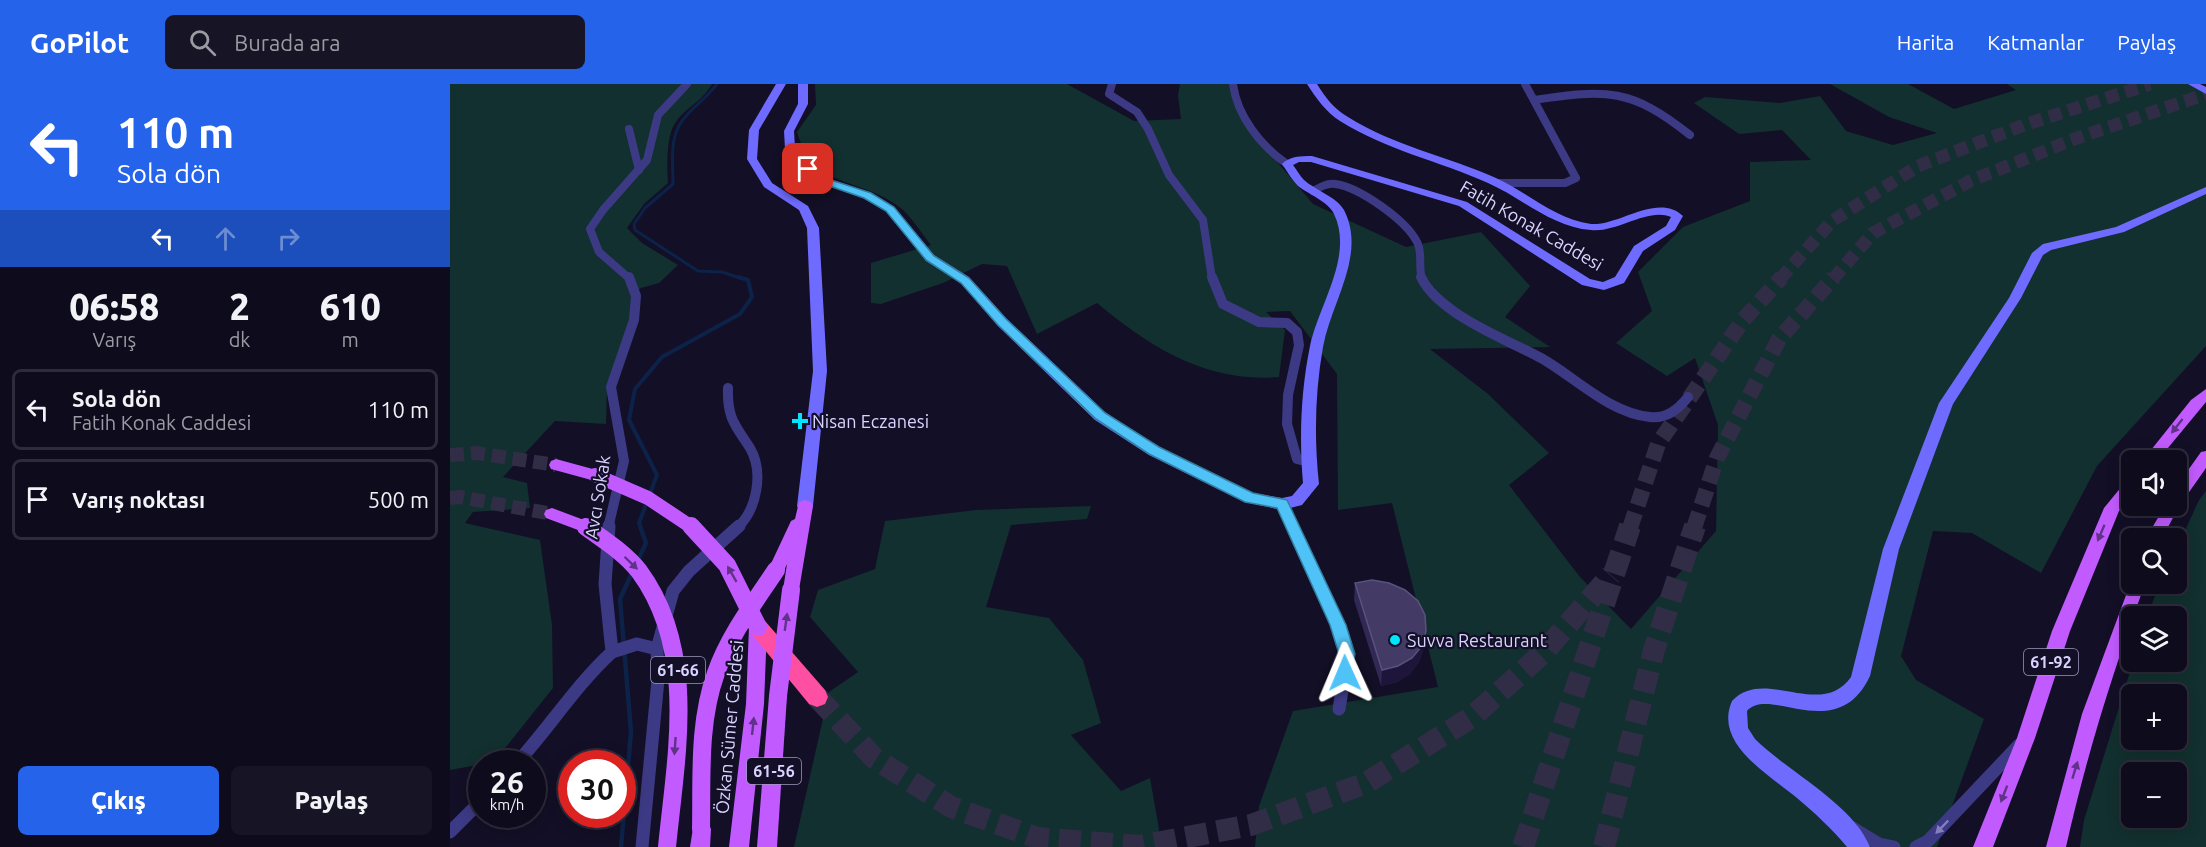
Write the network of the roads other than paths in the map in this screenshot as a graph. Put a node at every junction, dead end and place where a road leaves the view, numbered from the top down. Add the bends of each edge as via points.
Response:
1 (687, 84) edge
2 (781, 84) edge
3 (804, 84) edge
4 (1112, 84) edge
5 (1233, 84) edge
6 (1312, 84) edge
7 (1525, 84) edge
8 (2193, 84) edge
9 (2206, 91) edge
10 (1534, 100) junction
11 (629, 129) dead end
12 (1690, 135) dead end
13 (1287, 164) junction
14 (639, 170) junction
15 (1498, 183) junction
16 (2206, 190) edge
17 (1313, 191) junction
18 (728, 388) dead end
19 (2206, 394) edge
20 (1688, 397) dead end
21 (2158, 450) edge
22 (2206, 456) edge
23 (1309, 462) junction
24 (556, 465) tunnel mouth
25 (2187, 484) edge
26 (2121, 497) edge
27 (1282, 504) junction
28 (805, 506) junction
29 (552, 514) tunnel mouth
30 (2133, 594) edge
31 (758, 627) junction
32 (657, 649) junction
33 (612, 652) junction
34 (817, 697) tunnel mouth
35 (1339, 709) dead end
36 (2026, 738) junction
37 (529, 750) edge
38 (468, 814) edge
39 (1838, 819) junction
40 (450, 832) edge
41 (700, 838) edge
42 (642, 847) edge
43 (667, 847) edge
44 (739, 847) edge
45 (767, 847) edge
46 (1860, 847) edge
47 (1894, 847) edge
48 (1916, 847) edge
49 (1983, 847) edge
50 (2056, 847) edge

1 - 14 street, Avcı Sokak via 656,117 649,157
2 - 28 main road, 61-56 via 754,130 752,159 768,184 804,208 813,228 820,371
3 - 27 main road via 803,104 789,131 790,149 808,169 821,180 867,196 890,209 930,258 965,280 1002,322 1100,416 1154,451 1250,498
4 - 23 street via 1109,94 1137,112 1169,175 1203,220 1212,278 1223,304 1259,322 1287,323 1297,332 1299,345 1288,395 1287,424 1298,459
5 - 13 street via 1235,101 1267,150
6 - 15 main road, Fatih Konak Caddesi via 1326,105 1359,128
7 - 10 street
8 - 9 main road
10 - 12 street via 1607,88 1624,90 1643,96
10 - 15 street via 1576,178 1565,183
11 - 14 street
13 - 15 main road, Fatih Konak Caddesi via 1312,159 1463,204 1586,282 1604,286 1620,280 1638,249 1671,228 1677,216 1669,210 1657,210 1614,226 1593,228 1568,222
13 - 17 main road via 1300,182
14 - 33 street, Avcı Sokak via 598,213 590,229 596,251 628,274 637,298 633,330 611,387 615,425 624,454 610,518 604,598
16 - 39 main road via 2120,230 2047,247 2038,253 2015,298 1946,403 1891,549 1862,676 1842,699 1820,703 1761,697 1743,701 1738,708 1737,730 1750,747
17 - 20 street via 1336,184 1363,194 1405,227 1418,243 1418,274 1431,292 1458,314 1544,359 1614,403 1638,415 1669,417
17 - 23 main road via 1338,209 1346,230 1347,250 1317,345 1309,406
18 - 32 street via 728,409 739,435 751,450 756,475 754,498 747,519 689,571 673,591
19 -> 21 main road
22 - 25 main road
23 - 27 main road via 1311,484 1297,501
31 -> 24 main road, Özkan Sümer Caddesi, bridge via 722,556 682,518 627,486
26 -> 36 main road, 61-92 via 2112,508 2074,600
27 - 35 street via 1338,625 1347,654
28 - 41 main road, 61-56, bridge via 776,570 728,646 715,675 702,754
45 -> 28 main road, 61-56, bridge via 778,696
29 -> 43 main road, 61-66, bridge via 586,527 618,550 655,594 670,627 678,671
50 -> 30 main road, 61-92 via 2065,802 2110,655
31 - 34 highway
44 -> 31 main road, Özkan Sümer Caddesi via 755,704
32 - 33 street via 637,644
32 - 42 street via 658,680
33 - 37 street
36 -> 48 street via 1928,842
36 -> 49 main road, 61-92
38 - 40 street
39 - 46 main road
39 - 47 street via 1879,844

